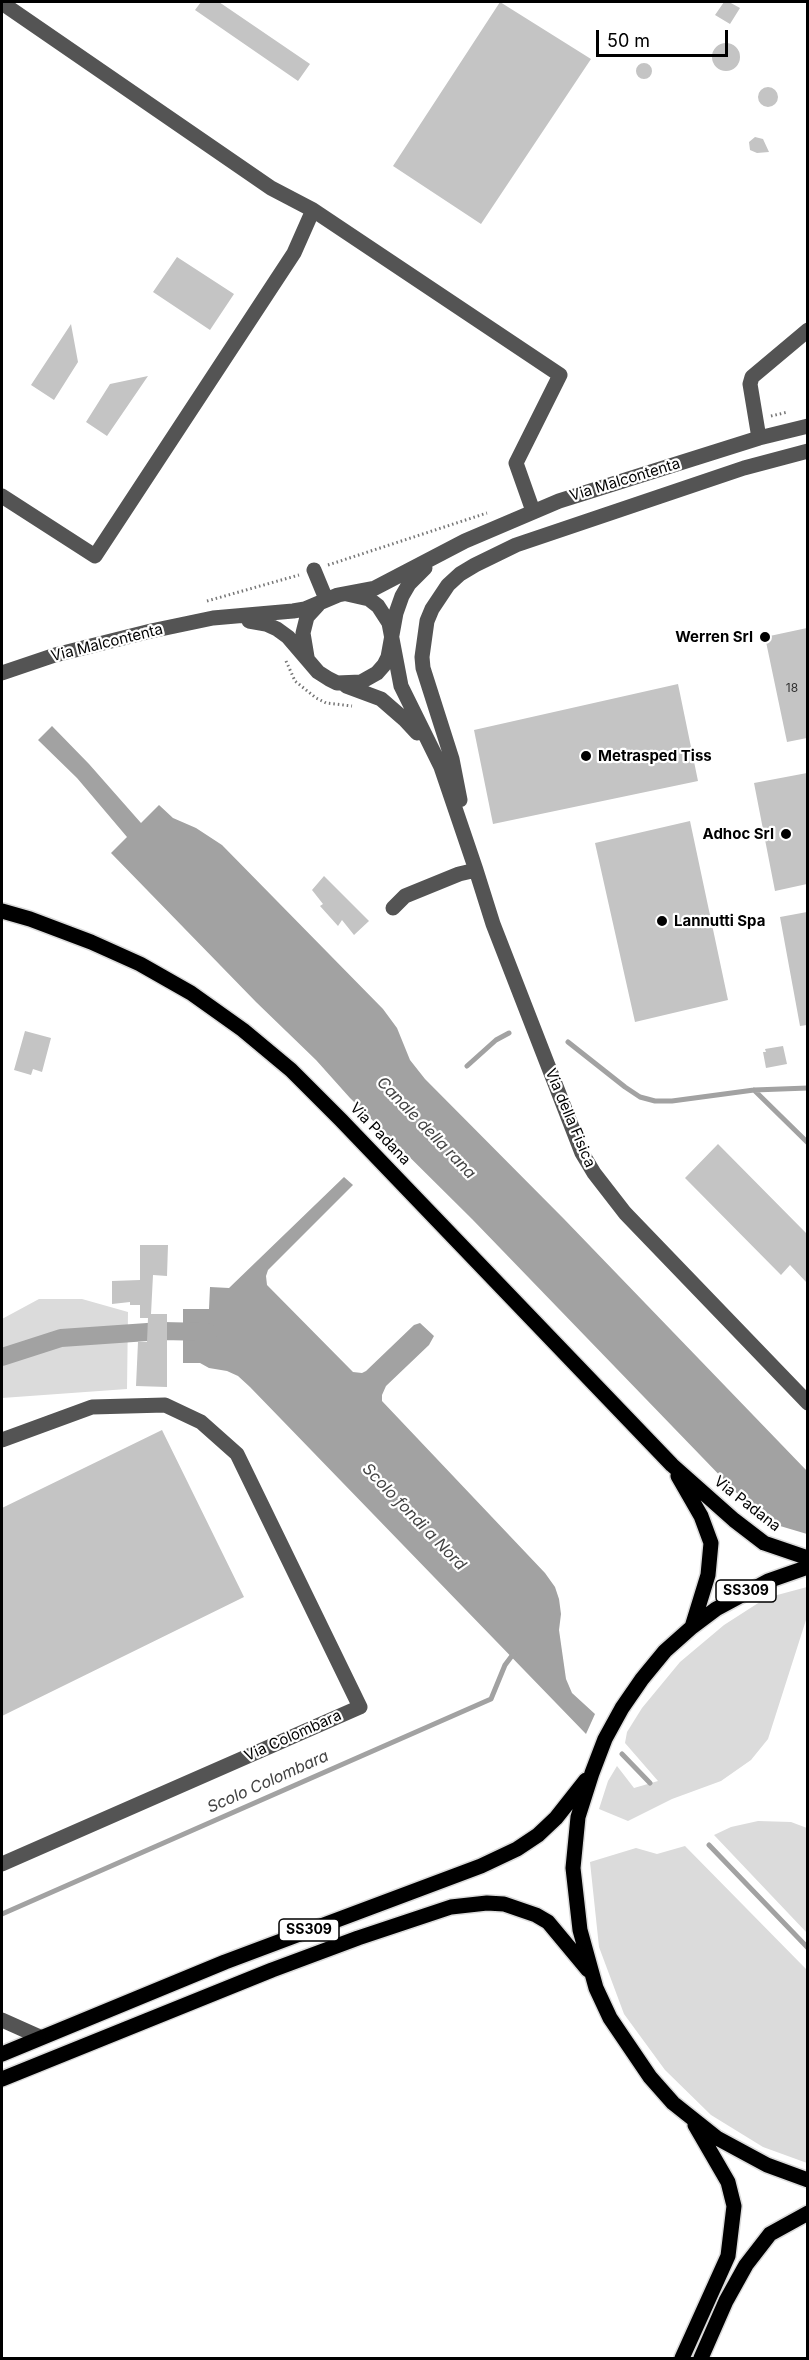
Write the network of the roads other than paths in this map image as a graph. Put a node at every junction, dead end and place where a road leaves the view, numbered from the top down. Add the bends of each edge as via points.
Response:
1 (2, 3) edge
2 (313, 210) junction
3 (807, 330) edge
4 (807, 426) edge
5 (759, 438) junction
6 (807, 451) edge
7 (2, 496) edge
8 (533, 511) junction
9 (449, 550) junction
10 (314, 570) road end
11 (346, 594) junction
12 (323, 601) junction
13 (213, 618) junction
14 (392, 634) junction
15 (310, 665) junction
16 (2, 673) edge
17 (338, 683) junction
18 (441, 767) junction
19 (474, 864) junction
20 (393, 908) dead end
21 (2, 911) edge
22 (807, 1403) edge
23 (2, 1440) edge
24 (672, 1465) junction
25 (807, 1558) edge
26 (807, 1567) edge
27 (692, 1627) junction
28 (592, 1773) junction
29 (2, 1864) edge
30 (591, 1972) junction
31 (2, 2020) edge
32 (40, 2037) junction
33 (2, 2054) edge
34 (2, 2079) edge
35 (692, 2120) junction
36 (807, 2180) edge
37 (807, 2213) edge
38 (682, 2358) edge
39 (701, 2358) edge

1 - 2 street via 271,188
2 - 7 street via 294,253 95,556
2 - 8 street via 560,375 516,463
3 - 5 street via 752,377
4 - 5 street, Via Malcontenta
5 - 8 street, Via Malcontenta
6 - 19 street via 744,468 516,545 475,565 448,585 427,621 423,668 452,759
8 - 9 street, Via Malcontenta
9 - 11 street, Via Malcontenta via 375,588
9 - 14 street, Via Malcontenta via 409,584
10 - 12 street
11 - 12 street, Via Malcontenta
11 - 14 street via 360,595 378,606
12 - 13 street, Via Malcontenta via 293,611
12 - 15 street via 308,617 303,633
13 - 15 street, Via Malcontenta via 266,624 288,637
13 - 16 street, Via Malcontenta via 99,643
14 - 17 street, Via Malcontenta via 388,657 376,673 361,682
14 - 18 street, Via della Fisica via 401,686
15 - 17 street, Via Malcontenta
17 - 18 street, Via della Fisica via 368,693 393,708
18 - 19 street, Via della Fisica
19 - 20 street via 405,896
19 - 22 street, Via della Fisica via 568,1120 594,1173 625,1213
21 - 24 main road, Via Padana via 140,964 191,993 243,1030 291,1070 341,1120
23 - 29 street, Via Colombara via 92,1407 165,1405 201,1422 237,1454 360,1707
24 - 25 main road, Via Padana via 764,1543
24 - 27 main road, Via Padana via 701,1516 711,1543 708,1575
26 - 27 main road, SS309 via 741,1594
27 - 28 main road, SS309 via 635,1688 605,1739
28 - 30 main road, SS309 via 578,1817 573,1868 580,1930
28 - 32 main road, SS309 via 556,1818 517,1849
30 - 34 main road, SS309 via 548,1922 536,1914 504,1904 451,1907 272,1970
30 - 35 main road, SS309 via 610,2018 629,2049
31 - 32 street
32 - 33 main road, SS309
35 - 36 main road, SS309 via 744,2154
35 - 38 main road via 728,2182 734,2206 728,2256
37 - 39 main road via 770,2234 746,2265

